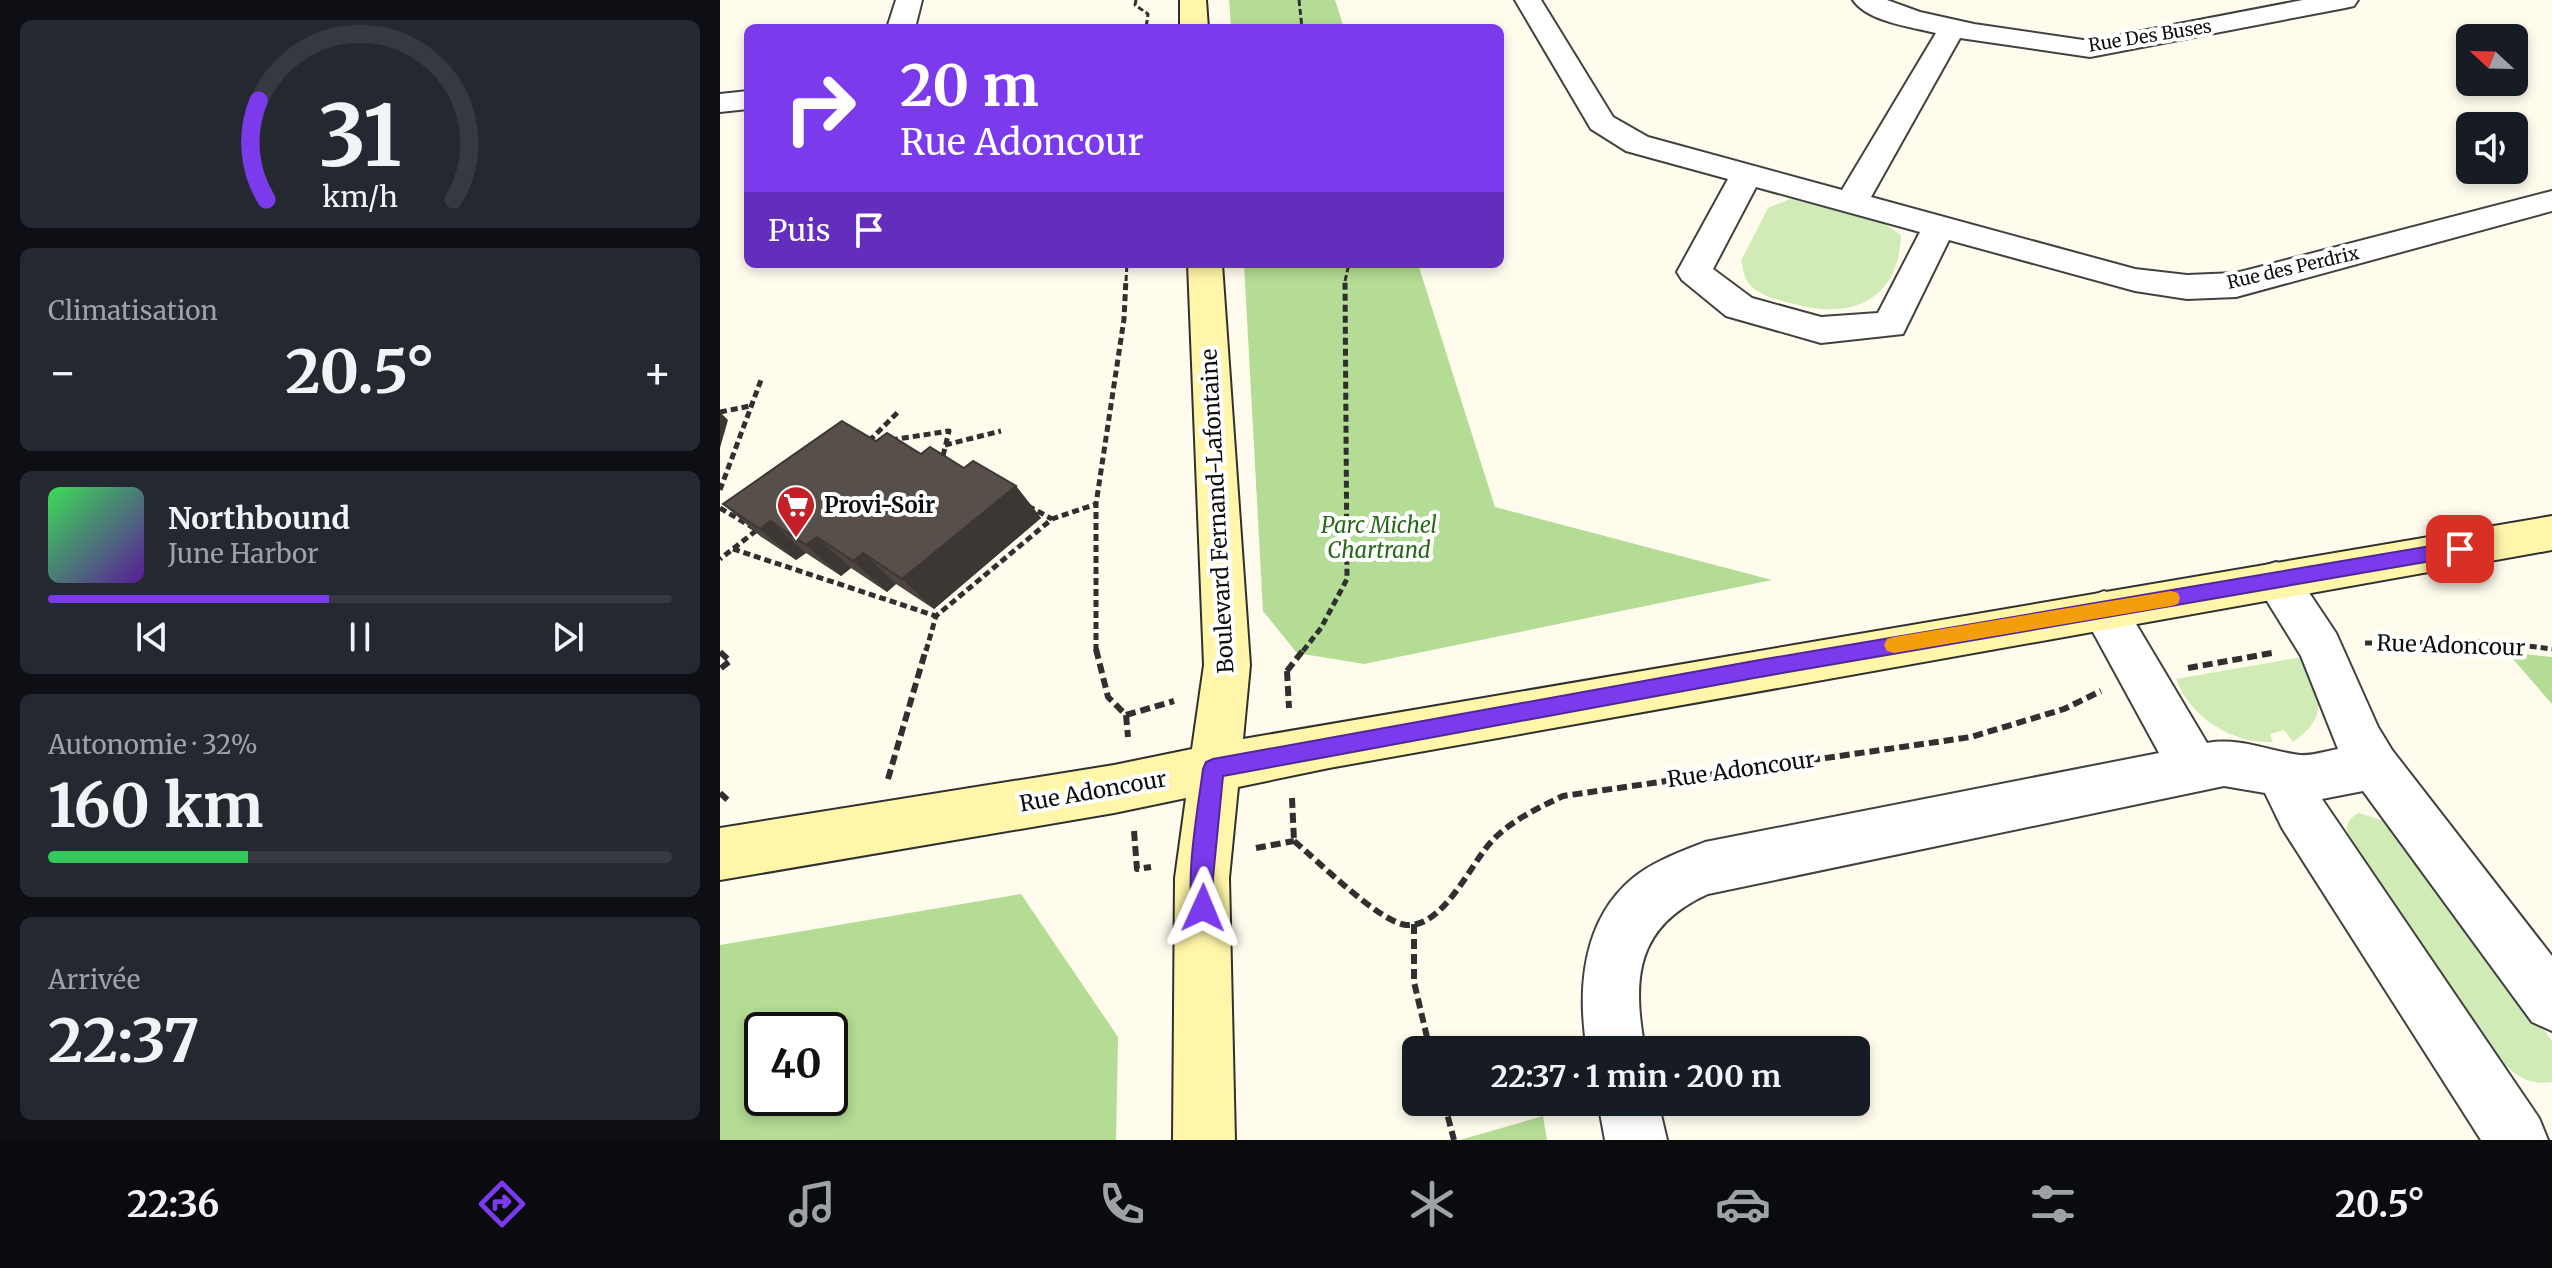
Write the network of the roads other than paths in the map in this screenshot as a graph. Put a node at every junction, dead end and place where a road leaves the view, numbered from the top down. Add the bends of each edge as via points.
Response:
1 (909, 0) edge
2 (1193, 0) edge
3 (1528, 0) edge
4 (1866, 0) edge
5 (2345, 0) edge
6 (902, 24) edge
7 (1194, 24) edge
8 (1953, 27) junction
9 (744, 100) edge
10 (720, 103) edge
11 (1746, 176) junction
12 (2552, 201) edge
13 (1851, 203) junction
14 (1939, 227) junction
15 (1205, 268) edge
16 (2552, 533) edge
17 (2276, 580) junction
18 (2104, 610) junction
19 (2374, 766) junction
20 (2194, 768) junction
21 (1213, 769) junction
22 (2282, 775) junction
23 (720, 854) edge
24 (2552, 1002) edge
25 (1613, 1036) edge
26 (1631, 1116) edge
27 (1204, 1140) edge
28 (1636, 1140) edge
29 (2517, 1140) edge

1 - 6 street
2 - 7 street
3 - 11 street, Rue des Perdrix via 1611,131 1637,144
4 - 8 street, Rue Des Buses
5 - 8 street, Rue Des Buses via 2090,49
8 - 13 street
9 - 10 street
11 - 13 street, Rue des Perdrix
11 - 14 street via 1694,272 1739,307 1821,330 1890,325
12 - 14 street, Rue des Perdrix via 2236,285 2187,287 2135,280
13 - 14 street, Rue des Perdrix
15 - 21 street, Boulevard Fernand-Lafontaine via 1227,665
16 - 17 street, Rue Adoncour
17 - 18 street, Rue Adoncour
17 - 19 street via 2320,647
18 - 20 street
18 - 21 street, Rue Adoncour
19 - 22 street via 2321,778
19 - 24 street
20 - 22 street via 2238,763
20 - 25 street via 1705,868 1667,883 1634,916 1612,962 1608,1010
21 - 23 street, Rue Adoncour
21 - 27 street, Boulevard Fernand-Lafontaine via 1202,878
22 - 29 street via 2300,811
26 - 28 street

